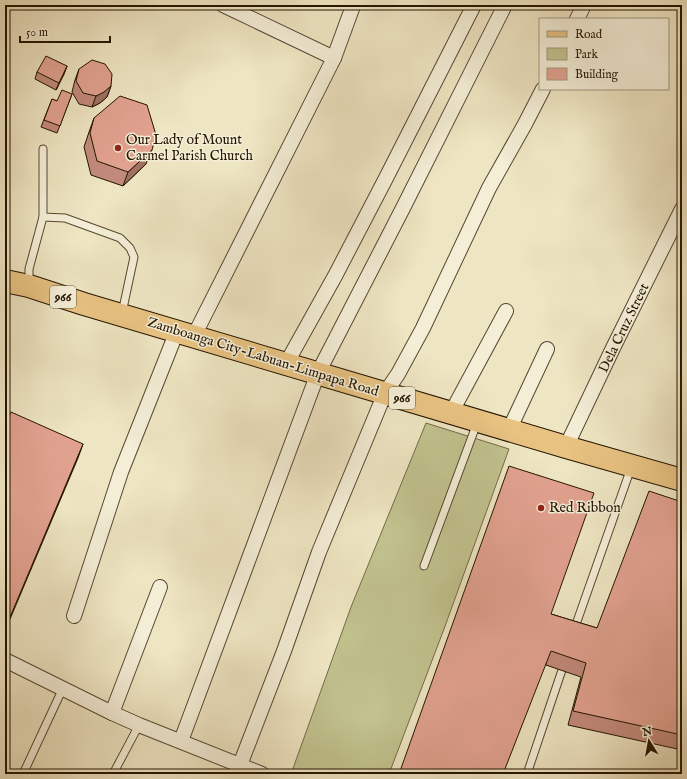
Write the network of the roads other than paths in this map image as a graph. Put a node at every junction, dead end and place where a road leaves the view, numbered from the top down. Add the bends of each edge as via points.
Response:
1 (223, 5) edge
2 (474, 5) edge
3 (505, 5) edge
4 (584, 5) edge
5 (353, 6) dead end
6 (578, 18) edge
7 (334, 58) junction
8 (542, 90) edge
9 (43, 149) dead end
10 (682, 209) edge
11 (43, 217) junction
12 (5, 281) edge
13 (29, 286) junction
14 (506, 311) dead end
15 (122, 315) junction
16 (185, 334) junction
17 (547, 350) dead end
18 (286, 364) junction
19 (318, 373) junction
20 (385, 393) junction
21 (451, 413) junction
22 (478, 420) junction
23 (509, 430) junction
24 (566, 447) junction
25 (632, 466) junction
26 (682, 480) edge
27 (424, 566) dead end
28 (160, 587) dead end
29 (74, 616) dead end
30 (572, 636) edge
31 (5, 660) edge
32 (562, 670) dead end
33 (63, 688) junction
34 (112, 713) junction
35 (139, 725) junction
36 (181, 741) junction
37 (240, 765) junction
38 (23, 774) edge
39 (113, 774) edge
40 (262, 774) edge
41 (527, 774) edge

1 - 7 street
2 - 18 street via 378,194
3 - 19 street
4 - 6 street
5 - 7 street
7 - 16 street
8 - 20 street via 488,188 423,328
9 - 11 lane
10 - 24 street, Dela Cruz Street
11 - 13 lane via 28,269
11 - 15 lane via 72,220 120,238 130,248 134,258
12 - 13 main road, Zamboanga City-Labuan-Limpapa Road / 966
13 - 15 main road, Zamboanga City-Labuan-Limpapa Road / 966
14 - 21 street
15 - 16 main road, Zamboanga City-Labuan-Limpapa Road / 966
16 - 18 main road, Zamboanga City-Labuan-Limpapa Road / 966
16 - 29 street via 122,472
17 - 23 street
18 - 19 main road, Zamboanga City-Labuan-Limpapa Road / 966
19 - 20 main road, Zamboanga City-Labuan-Limpapa Road / 966
19 - 36 street
20 - 21 main road, Zamboanga City-Labuan-Limpapa Road / 966
20 - 37 street via 319,552
21 - 22 main road, Zamboanga City-Labuan-Limpapa Road / 966
22 - 23 main road, Zamboanga City-Labuan-Limpapa Road / 966
22 - 27 lane
23 - 24 main road, Zamboanga City-Labuan-Limpapa Road / 966
24 - 25 main road, Zamboanga City-Labuan-Limpapa Road / 966
25 - 26 main road, Zamboanga City-Labuan-Limpapa Road / 966
25 - 30 lane
28 - 34 street
31 - 33 street
32 - 41 lane
33 - 34 street
33 - 38 lane
34 - 35 street
35 - 36 street
35 - 39 lane
36 - 37 street
37 - 40 street

